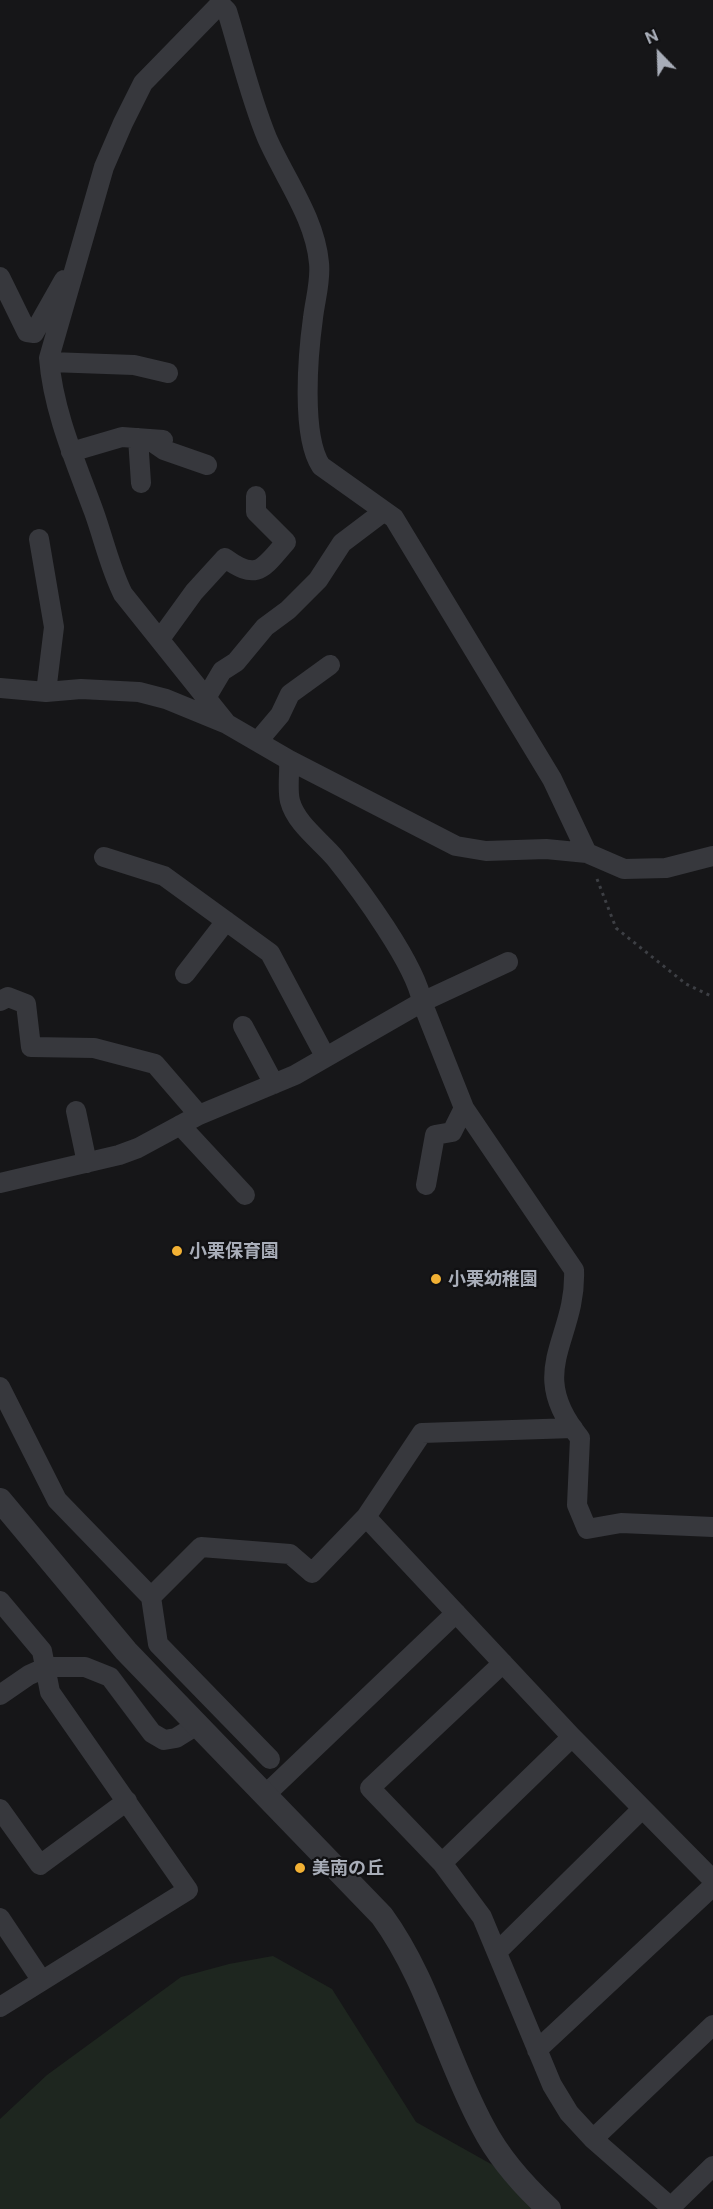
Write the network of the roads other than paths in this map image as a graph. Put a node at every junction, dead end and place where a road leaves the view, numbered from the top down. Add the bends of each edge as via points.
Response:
1 (74, 270) junction
2 (0, 277) edge
3 (50, 362) junction
4 (168, 373) dead end
5 (150, 439) junction
6 (71, 452) junction
7 (207, 465) dead end
8 (141, 483) dead end
9 (256, 496) dead end
10 (383, 512) junction
11 (39, 539) dead end
12 (160, 639) junction
13 (330, 665) dead end
14 (0, 688) edge
15 (46, 692) junction
16 (206, 698) junction
17 (227, 724) junction
18 (258, 741) junction
19 (289, 760) junction
20 (587, 853) junction
21 (713, 856) edge
22 (104, 857) dead end
23 (226, 921) junction
24 (508, 962) dead end
25 (185, 974) dead end
26 (0, 1000) edge
27 (422, 1002) junction
28 (243, 1026) dead end
29 (325, 1056) junction
30 (274, 1084) junction
31 (464, 1108) junction
32 (76, 1111) dead end
33 (199, 1115) junction
34 (180, 1125) junction
35 (87, 1163) junction
36 (0, 1183) edge
37 (426, 1185) dead end
38 (245, 1195) dead end
39 (0, 1387) edge
40 (573, 1428) junction
41 (0, 1500) edge
42 (366, 1518) junction
43 (713, 1527) edge
44 (151, 1597) junction
45 (0, 1600) edge
46 (456, 1612) junction
47 (503, 1663) junction
48 (47, 1667) junction
49 (0, 1695) edge
50 (197, 1725) junction
51 (572, 1737) junction
52 (270, 1759) dead end
53 (264, 1796) junction
54 (127, 1802) junction
55 (0, 1809) edge
56 (642, 1809) junction
57 (442, 1863) junction
58 (713, 1880) edge
59 (713, 1886) edge
60 (0, 1918) edge
61 (497, 1952) junction
62 (42, 1981) junction
63 (0, 2007) edge
64 (713, 2025) edge
65 (537, 2050) junction
66 (593, 2139) junction
67 (713, 2166) edge
68 (672, 2208) edge
69 (549, 2209) edge

1 - 2 street via 60,285 34,333 27,332
1 - 3 street
1 - 10 street via 104,167 143,83 220,4 227,11 266,134 317,245 320,267 310,339 308,396 313,455 321,466
3 - 4 street via 134,365
3 - 6 street
5 - 6 street via 122,437
5 - 7 street via 164,450
5 - 8 street
6 - 12 street via 111,570 123,594
9 - 12 street via 256,512 286,542 262,569 253,572 240,569 225,558
10 - 16 street via 342,543 318,580 222,672
10 - 20 street via 394,518 552,779
11 - 15 street via 54,627
12 - 16 street
13 - 18 street via 290,694 280,715
14 - 15 street
15 - 17 street via 139,692
16 - 17 street
17 - 18 street
18 - 19 street
19 - 20 street via 456,846 486,851 546,849
19 - 27 street via 290,801 303,825 368,901 420,986
20 - 21 street via 624,869 666,868
22 - 23 street via 164,876
23 - 25 street
23 - 29 street via 270,953
24 - 27 street
26 - 33 street via 8,997 26,1004 31,1047 94,1048 155,1064
27 - 29 street
27 - 31 street
28 - 30 street
29 - 30 street
30 - 33 street
31 - 37 street via 452,1132 435,1135
31 - 40 street via 574,1270 575,1294 552,1370 554,1392
32 - 35 street
33 - 34 street
34 - 35 street via 138,1148
34 - 38 street
35 - 36 street
39 - 44 street via 57,1500
40 - 42 street via 422,1434
40 - 43 street via 580,1438 577,1505 587,1529 621,1523
41 - 50 street via 126,1651
42 - 44 street via 312,1573 290,1554 201,1547
42 - 46 street
44 - 52 street via 158,1644
45 - 48 street via 42,1651
46 - 47 street
46 - 53 street
47 - 51 street
47 - 57 street via 370,1788
48 - 49 street
48 - 50 street via 85,1667 110,1677 152,1733 164,1740 176,1738
48 - 54 street via 50,1692
50 - 53 street
51 - 56 street
51 - 57 street
53 - 69 street via 382,1916 403,1945 483,2128 504,2160
54 - 55 street via 40,1865
54 - 62 street via 188,1890
56 - 58 street
56 - 61 street
57 - 61 street via 482,1917
59 - 65 street
60 - 62 street
61 - 65 street
62 - 63 street
64 - 66 street
65 - 66 street via 569,2113
66 - 68 street
67 - 68 street

